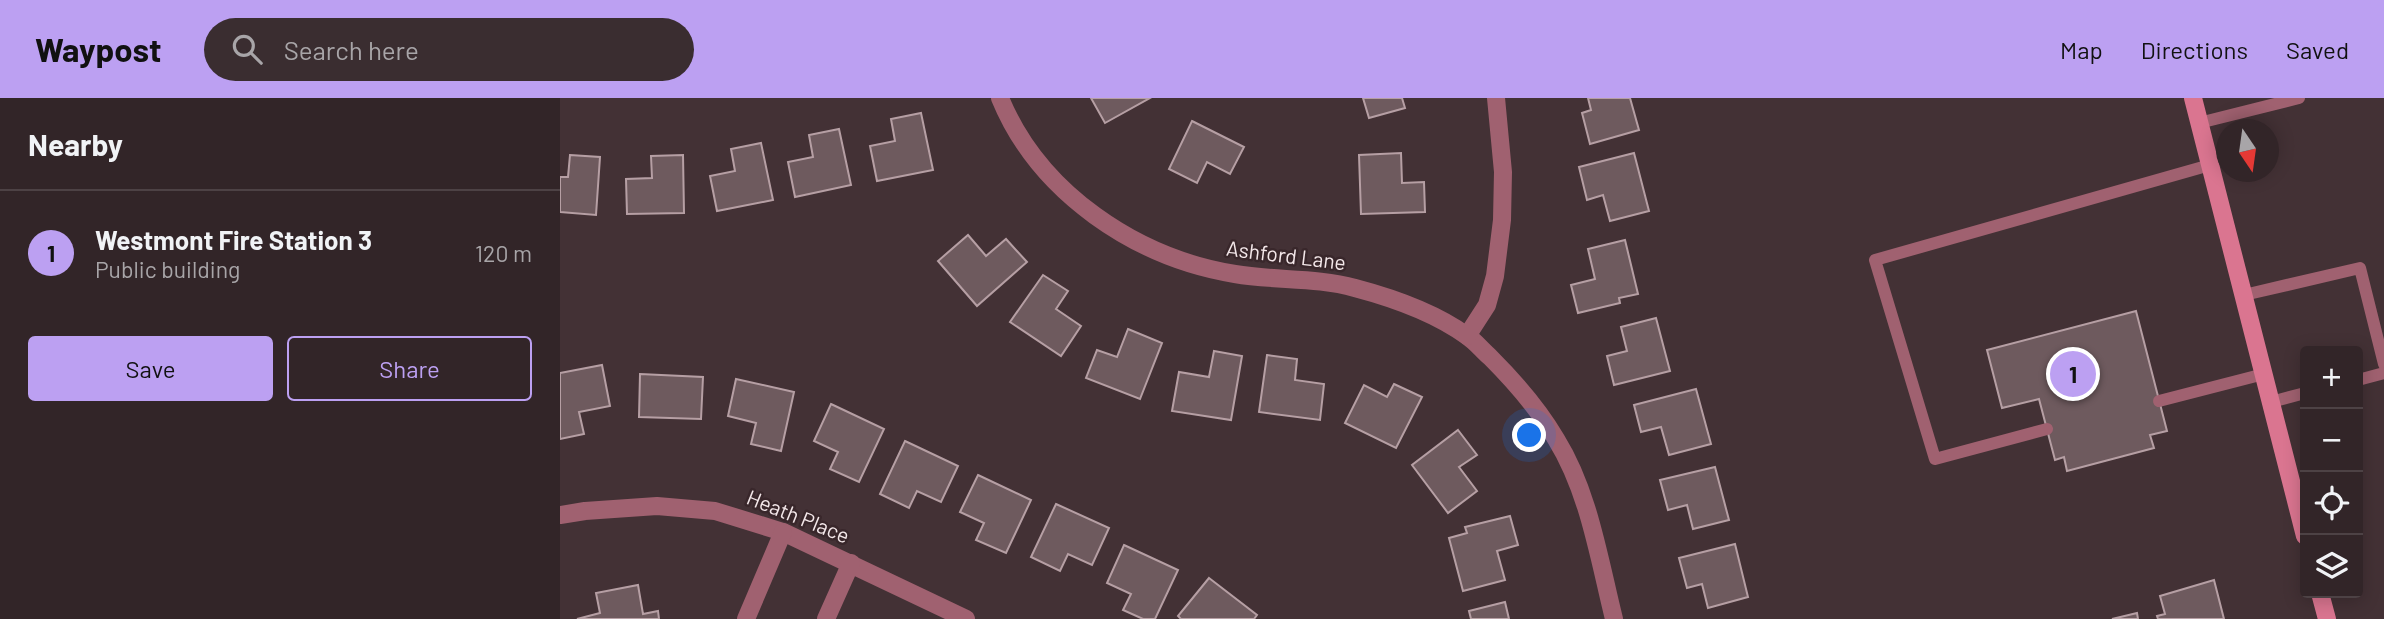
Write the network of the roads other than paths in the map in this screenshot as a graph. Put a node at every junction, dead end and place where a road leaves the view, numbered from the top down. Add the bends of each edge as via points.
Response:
1 (1000, 98) edge
2 (1496, 98) edge
3 (2193, 98) edge
4 (2299, 98) edge
5 (2199, 122) junction
6 (2210, 165) junction
7 (2244, 295) junction
8 (1467, 336) junction
9 (2384, 363) edge
10 (2384, 373) edge
11 (2264, 374) junction
12 (2363, 379) edge
13 (2300, 394) edge
14 (2159, 401) dead end
15 (2271, 401) junction
16 (2047, 429) dead end
17 (560, 515) edge
18 (783, 531) junction
19 (2305, 535) edge
20 (851, 563) junction
21 (2321, 598) edge
22 (746, 619) edge
23 (825, 619) edge
24 (966, 619) edge
25 (1614, 619) edge
26 (2327, 619) edge

1 - 8 street, Ashford Lane via 1021,138 1055,179 1118,232 1156,253 1231,274 1353,287 1426,313
2 - 8 street via 1502,220 1487,305
3 - 5 main road
4 - 5 lane
5 - 6 main road
6 - 7 main road
6 - 16 lane via 1875,260 1934,459
7 - 9 lane via 2360,268
7 - 11 main road
8 - 25 street, Ashford Lane via 1512,378 1558,441 1586,510
10 - 12 lane
11 - 14 lane
11 - 15 main road
13 - 15 lane
15 - 19 main road
17 - 18 street, Heath Place via 657,506 715,511
18 - 20 street, Heath Place
18 - 22 street
20 - 23 street
20 - 24 street, Heath Place
21 - 26 main road

